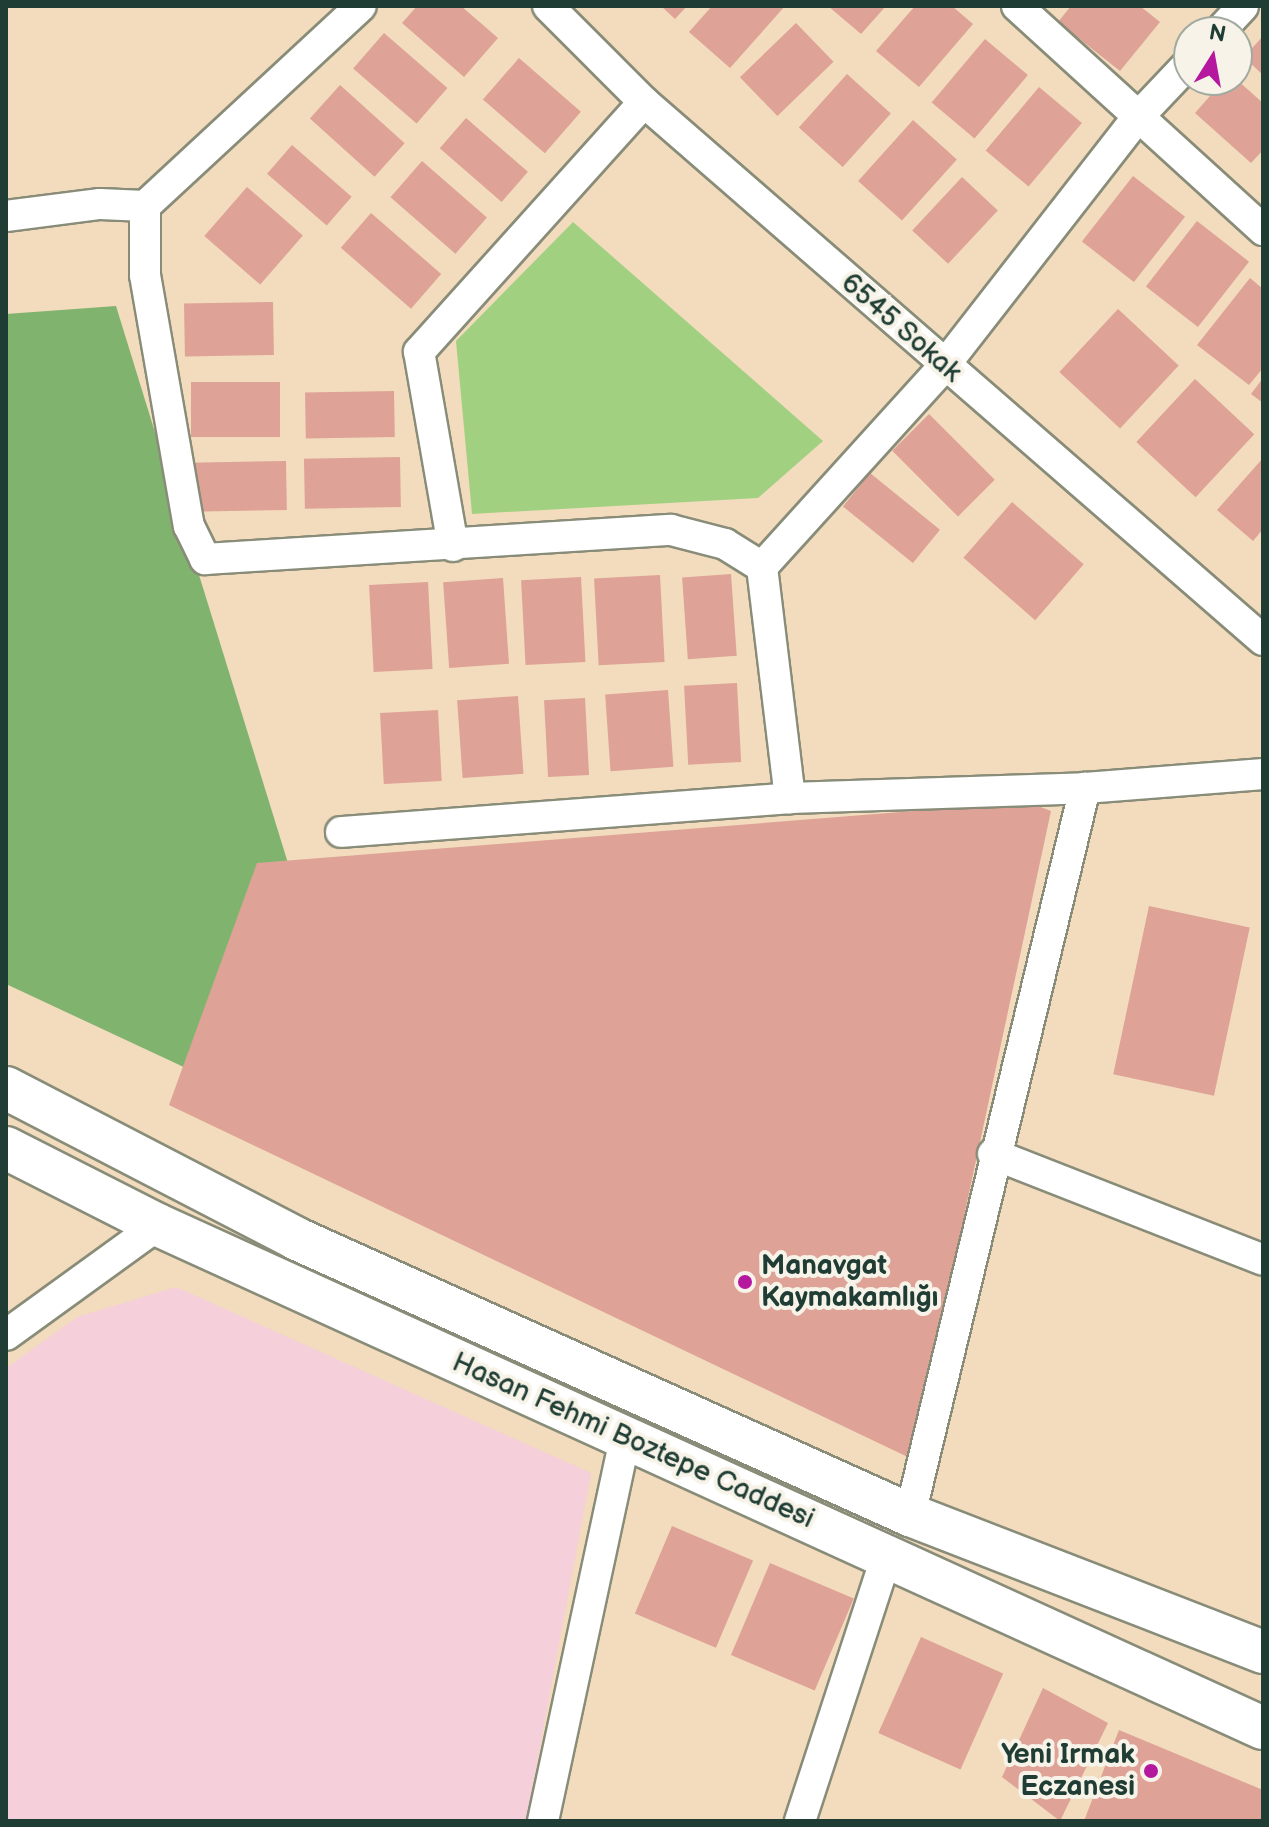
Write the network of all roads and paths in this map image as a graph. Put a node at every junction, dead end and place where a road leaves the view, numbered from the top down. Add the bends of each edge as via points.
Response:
1 (361, 6) edge
2 (548, 6) edge
3 (1017, 6) edge
4 (1173, 80) edge
5 (644, 102) junction
6 (1138, 117) junction
7 (145, 206) junction
8 (6, 216) edge
9 (1263, 230) edge
10 (944, 366) junction
11 (453, 546) junction
12 (762, 567) junction
13 (1263, 640) edge
14 (1263, 774) edge
15 (1085, 788) junction
16 (790, 798) junction
17 (341, 832) dead end
18 (6, 1088) edge
19 (6, 1148) edge
20 (993, 1154) junction
21 (158, 1225) junction
22 (1263, 1260) edge
23 (6, 1335) edge
24 (625, 1439) junction
25 (910, 1515) junction
26 (887, 1555) junction
27 (1263, 1652) edge
28 (1263, 1728) edge
29 (543, 1821) edge
30 (800, 1821) edge

1 - 7 street
2 - 5 street, 6545 Sokak
3 - 6 street
4 - 6 street
5 - 10 street, 6545 Sokak
5 - 11 street via 419,352
6 - 9 street
6 - 10 street
7 - 8 street via 100,204
7 - 11 street via 145,275 189,526 205,559
10 - 12 street
10 - 13 street, 6545 Sokak
11 - 12 street via 671,530 725,544
12 - 16 street
14 - 15 street
15 - 16 street
15 - 20 street
16 - 17 street
18 - 25 main road, Hasan Fehmi Boztepe Caddesi via 297,1239
19 - 21 main road, Hasan Fehmi Boztepe Caddesi
20 - 22 street
20 - 25 street
21 - 23 street
21 - 24 main road, Hasan Fehmi Boztepe Caddesi
24 - 26 main road, Hasan Fehmi Boztepe Caddesi
24 - 29 street
25 - 27 main road, Hasan Fehmi Boztepe Caddesi
26 - 28 main road, Hasan Fehmi Boztepe Caddesi
26 - 30 street

